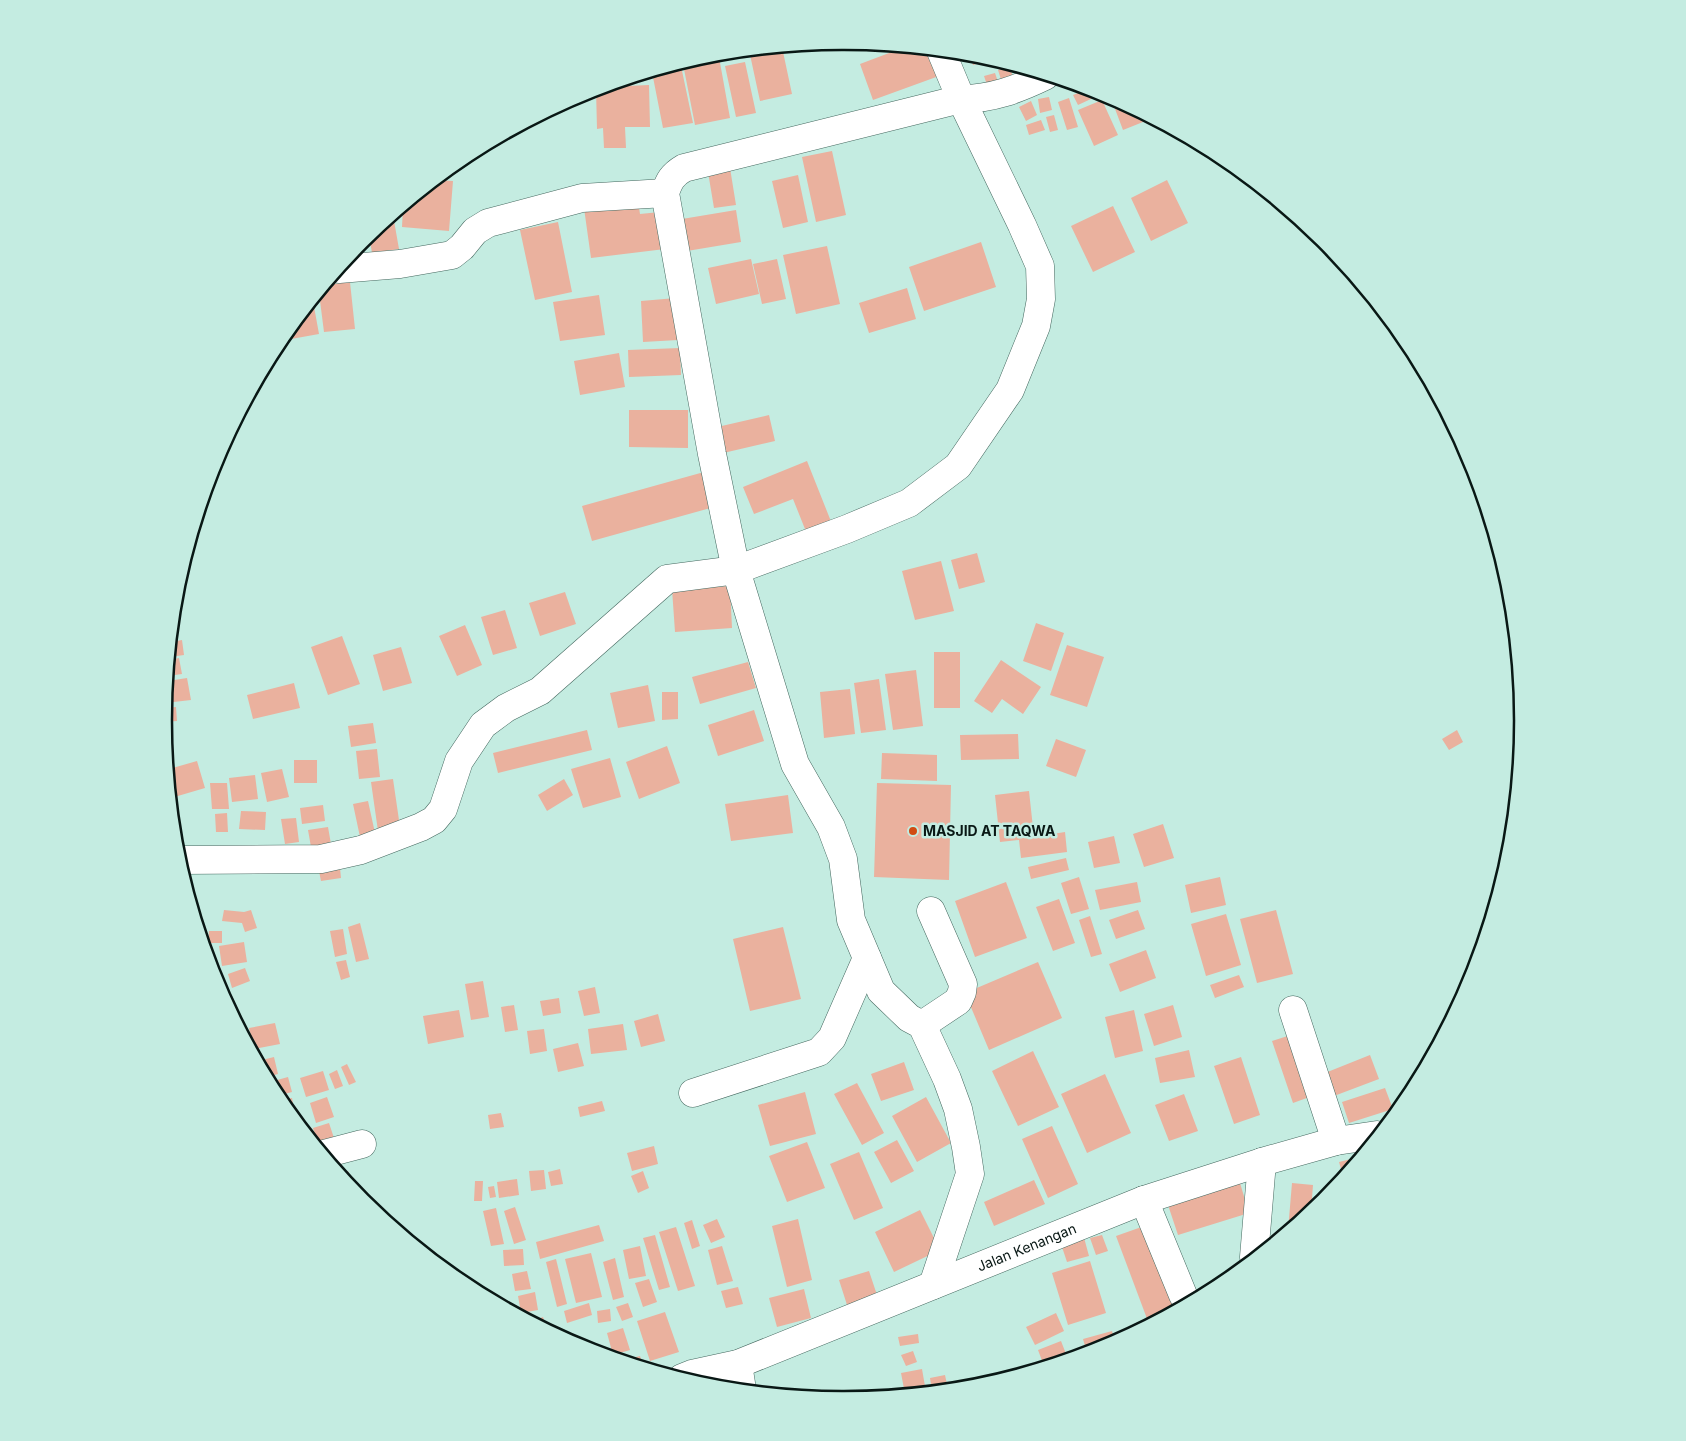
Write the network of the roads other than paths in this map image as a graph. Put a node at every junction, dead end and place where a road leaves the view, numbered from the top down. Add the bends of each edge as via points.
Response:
1 (944, 58) edge
2 (1037, 79) edge
3 (961, 99) junction
4 (665, 193) junction
5 (348, 268) edge
6 (736, 570) junction
7 (187, 860) edge
8 (931, 911) dead end
9 (867, 958) junction
10 (1293, 1010) dead end
11 (922, 1025) junction
12 (693, 1092) dead end
13 (1369, 1136) edge
14 (1336, 1141) junction
15 (362, 1144) dead end
16 (330, 1152) edge
17 (1262, 1162) junction
18 (1144, 1200) junction
19 (1255, 1249) edge
20 (933, 1285) junction
21 (1182, 1295) dead end
22 (696, 1374) edge
23 (740, 1377) edge

1 - 3 street
2 - 3 street via 998,95
3 - 4 street via 684,168 674,173
3 - 6 street via 1040,266 1042,299 1036,326 1010,390 958,466 909,503
4 - 5 street via 582,198 488,223 475,231 452,255
4 - 6 street
6 - 7 street via 667,579 540,691 506,708 483,725 459,761 444,809 421,827 361,850 321,859
6 - 9 street via 795,764 831,826 843,859 852,920
8 - 11 street via 963,984 958,1001
9 - 11 street via 881,991 909,1018
9 - 12 street via 832,1038 819,1052
10 - 14 street
11 - 20 street via 958,1109 970,1174
13 - 14 street, Jalan Kenangan
14 - 17 street, Jalan Kenangan
15 - 16 street
17 - 18 street, Jalan Kenangan
17 - 19 street
18 - 20 street, Jalan Kenangan
18 - 21 street
20 - 23 street, Jalan Kenangan
22 - 23 street, Jalan Kenangan

